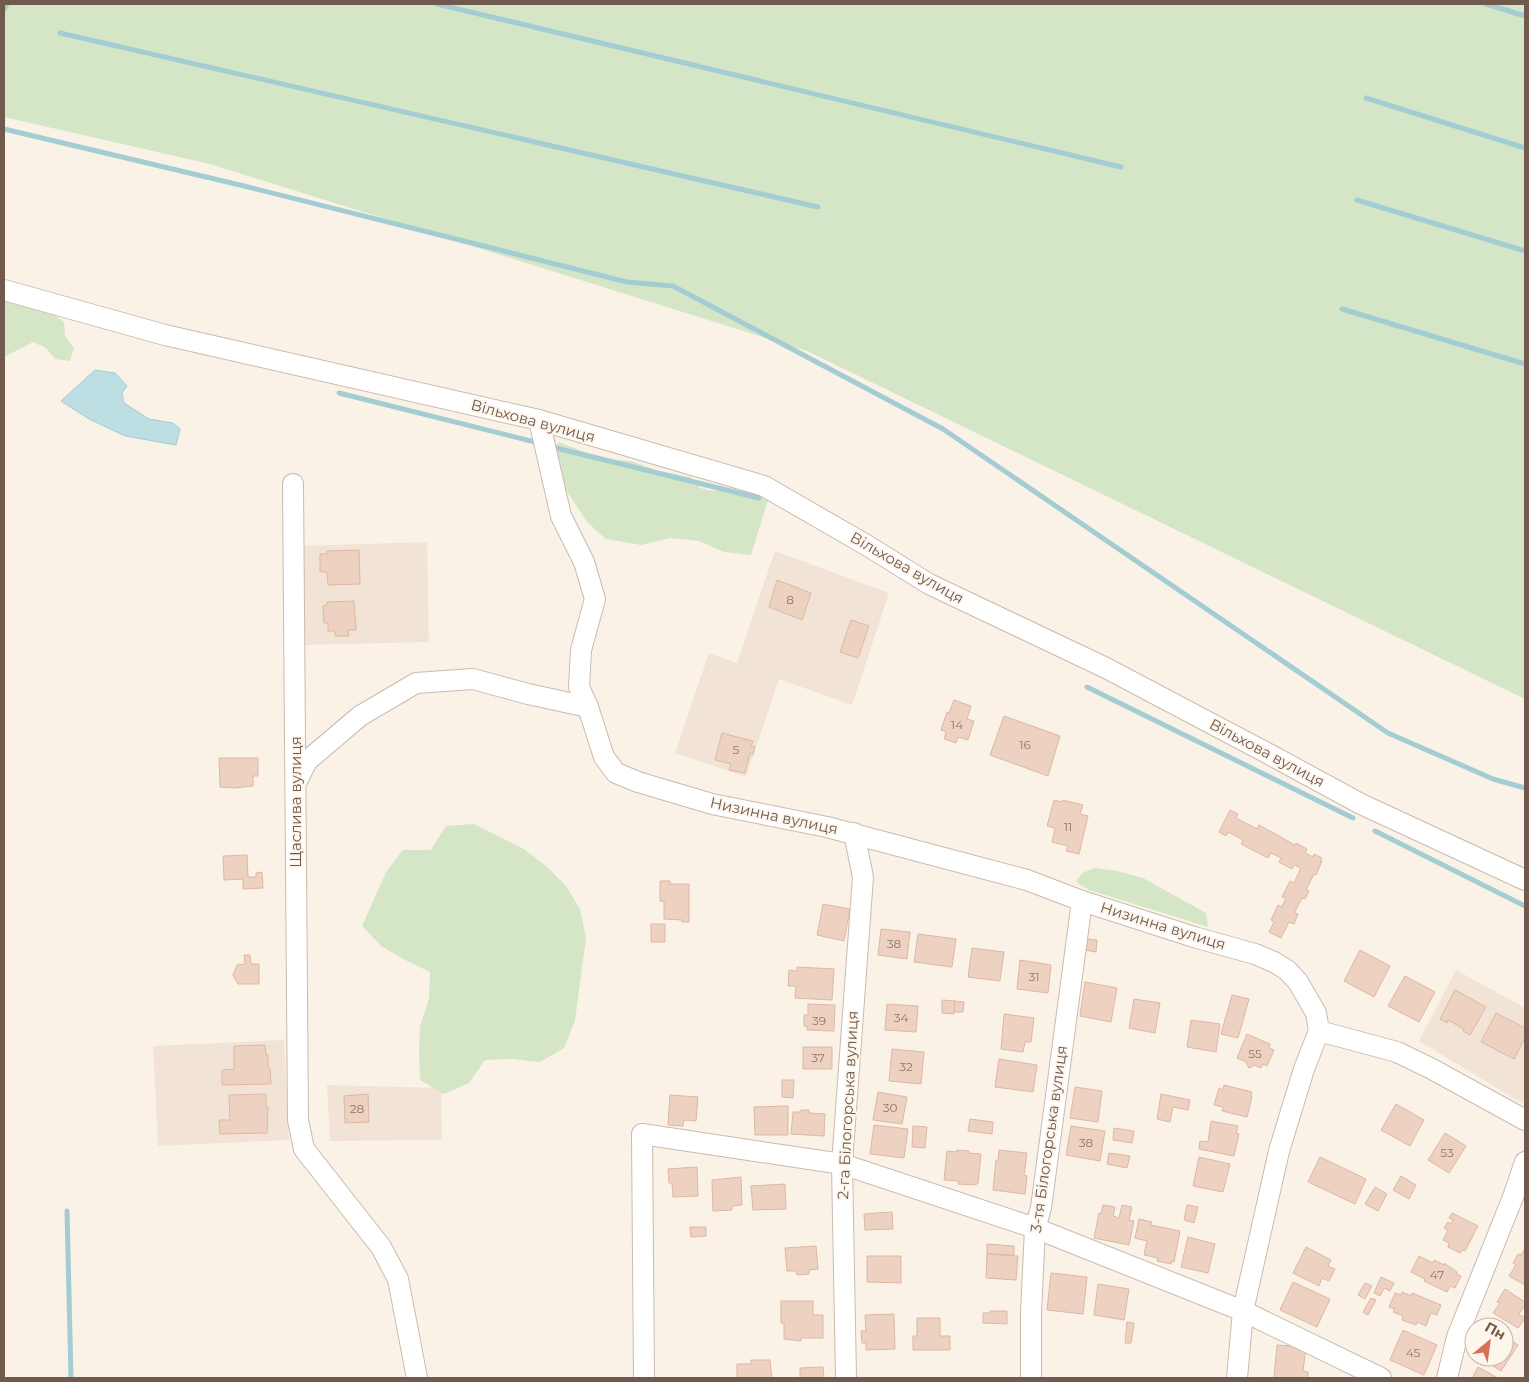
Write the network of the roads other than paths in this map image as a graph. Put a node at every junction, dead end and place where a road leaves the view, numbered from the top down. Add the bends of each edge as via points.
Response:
1 (4, 290) edge
2 (539, 420) junction
3 (293, 484) dead end
4 (588, 707) junction
5 (296, 782) junction
6 (854, 833) junction
7 (1525, 880) edge
8 (1082, 901) junction
9 (1319, 1031) junction
10 (1525, 1120) edge
11 (1525, 1162) edge
12 (842, 1164) junction
13 (1035, 1228) junction
14 (1243, 1311) junction
15 (417, 1378) edge
16 (644, 1378) edge
17 (846, 1378) edge
18 (1031, 1378) edge
19 (1237, 1378) edge
20 (1381, 1378) edge
21 (1447, 1378) edge

1 - 2 street, Вільхова вулиця via 166,335
2 - 4 street, Низинна вулиця via 561,516 584,562 595,599 580,650 579,687
2 - 7 street, Вільхова вулиця via 764,486 929,584 1106,668 1361,804
3 - 5 street, Щаслива вулиця
4 - 5 street via 473,679 416,683 360,716 307,761
4 - 6 street, Низинна вулиця via 604,757 616,773 712,804
5 - 15 street, Щаслива вулиця via 298,1120 304,1149 381,1247 398,1279
6 - 8 street, Низинна вулиця via 1027,880
6 - 12 street, 2-га Білогорська вулиця via 863,877
8 - 9 street, Низинна вулиця via 1274,962 1298,982 1316,1013
8 - 13 street, 3-тя Білогорська вулиця via 1041,1208
9 - 10 street via 1397,1052
9 - 14 street via 1279,1150
11 - 21 street via 1456,1337
12 - 13 street
12 - 16 street via 642,1134
12 - 17 street, 2-га Білогорська вулиця
13 - 14 street
13 - 18 street, 3-тя Білогорська вулиця
14 - 19 street
14 - 20 street

